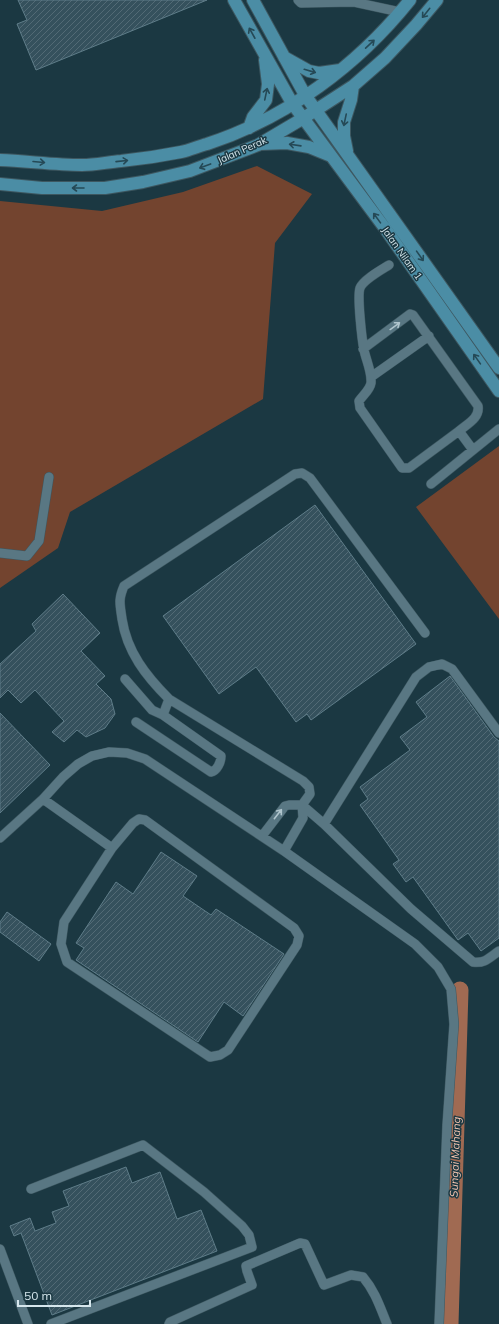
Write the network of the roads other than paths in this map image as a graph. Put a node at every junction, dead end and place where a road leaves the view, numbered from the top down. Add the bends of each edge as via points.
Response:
1 (234, 0) edge
2 (253, 0) edge
3 (298, 0) edge
4 (410, 0) edge
5 (437, 0) edge
6 (400, 12) junction
7 (264, 54) junction
8 (284, 56) junction
9 (340, 70) junction
10 (353, 86) junction
11 (305, 95) junction
12 (292, 103) junction
13 (316, 110) junction
14 (303, 118) junction
15 (249, 128) junction
16 (258, 144) junction
17 (347, 154) junction
18 (331, 156) junction
19 (0, 160) edge
20 (0, 184) edge
21 (389, 265) dead end
22 (429, 336) junction
23 (363, 349) junction
24 (499, 368) edge
25 (371, 377) junction
26 (499, 391) edge
27 (499, 429) edge
28 (459, 431) junction
29 (473, 450) junction
30 (49, 477) dead end
31 (431, 484) dead end
32 (0, 554) edge
33 (425, 633) dead end
34 (125, 679) dead end
35 (169, 700) junction
36 (163, 715) junction
37 (136, 722) dead end
38 (499, 733) edge
39 (44, 799) junction
40 (302, 804) junction
41 (324, 824) junction
42 (262, 836) junction
43 (0, 838) edge
44 (112, 848) junction
45 (284, 851) junction
46 (499, 951) edge
47 (31, 1189) dead end
48 (0, 1249) edge
49 (4, 1272) edge
50 (28, 1324) edge
51 (51, 1324) edge
52 (169, 1324) edge
53 (387, 1324) edge
54 (439, 1324) edge

7 -> 1 main road, Jalan Nilam 1
2 - 8 main road, Jalan Nilam 1
3 - 6 street via 301,3 354,2
4 - 6 main road, Jalan Perak
5 -> 10 main road, Jalan Perak via 385,58
9 -> 6 main road, Jalan Perak via 371,43
7 - 12 main road, Jalan Nilam 1
15 -> 7 main road via 253,117 266,100 268,84
8 -> 9 main road via 309,71 319,73
8 - 11 main road, Jalan Nilam 1
9 - 11 main road, Jalan Perak
10 - 13 main road, Jalan Perak
10 -> 17 main road via 344,122
11 - 12 main road, Jalan Perak
11 - 13 main road, Jalan Nilam 1
12 - 14 main road, Jalan Nilam 1
12 - 15 main road, Jalan Perak
13 - 14 main road, Jalan Perak
13 - 17 main road, Jalan Nilam 1
14 - 16 main road, Jalan Perak
14 - 18 main road, Jalan Nilam 1
19 -> 15 main road, Jalan Perak via 83,165 145,158 182,152
18 -> 16 main road via 309,146 287,143
16 -> 20 main road, Jalan Perak via 190,171 105,188 42,188
17 -> 24 main road, Jalan Nilam 1
26 -> 18 main road, Jalan Nilam 1
21 - 23 street via 360,288
23 -> 22 street via 410,314
22 - 25 street
22 - 28 street via 478,406 477,416
23 - 25 street
25 - 28 street via 369,388 359,401 360,408 402,468 409,468
27 - 29 street
28 - 29 street
29 - 31 street
30 - 32 street via 39,541 27,556
33 - 35 street via 310,478 302,472 295,474 124,586 120,597 121,609 130,650 157,688
34 - 36 street via 152,710
35 - 36 street
35 - 40 street via 303,782 309,788 310,794
36 - 37 street via 221,756 216,770 211,772
38 - 41 street via 452,669 442,664 429,667 416,677
39 - 42 street via 63,776 92,756 109,752 127,753 145,759
39 - 43 street
39 - 44 street
40 - 41 street
42 -> 40 street via 285,806
40 - 45 street via 303,818
41 - 46 street via 411,909 473,962 480,963
42 - 45 street
44 - 44 street via 64,922 61,944 67,962 210,1057 220,1055 228,1050 297,945 299,936 294,928 145,820 139,819 133,823
45 - 54 street via 416,944 438,967 451,989 454,1024
47 - 51 street via 143,1146 204,1192 242,1226 249,1235 252,1247
48 - 49 street
49 - 50 street
52 - 53 street via 252,1285 246,1266 300,1243 305,1244 324,1285 351,1275 363,1277 376,1296

